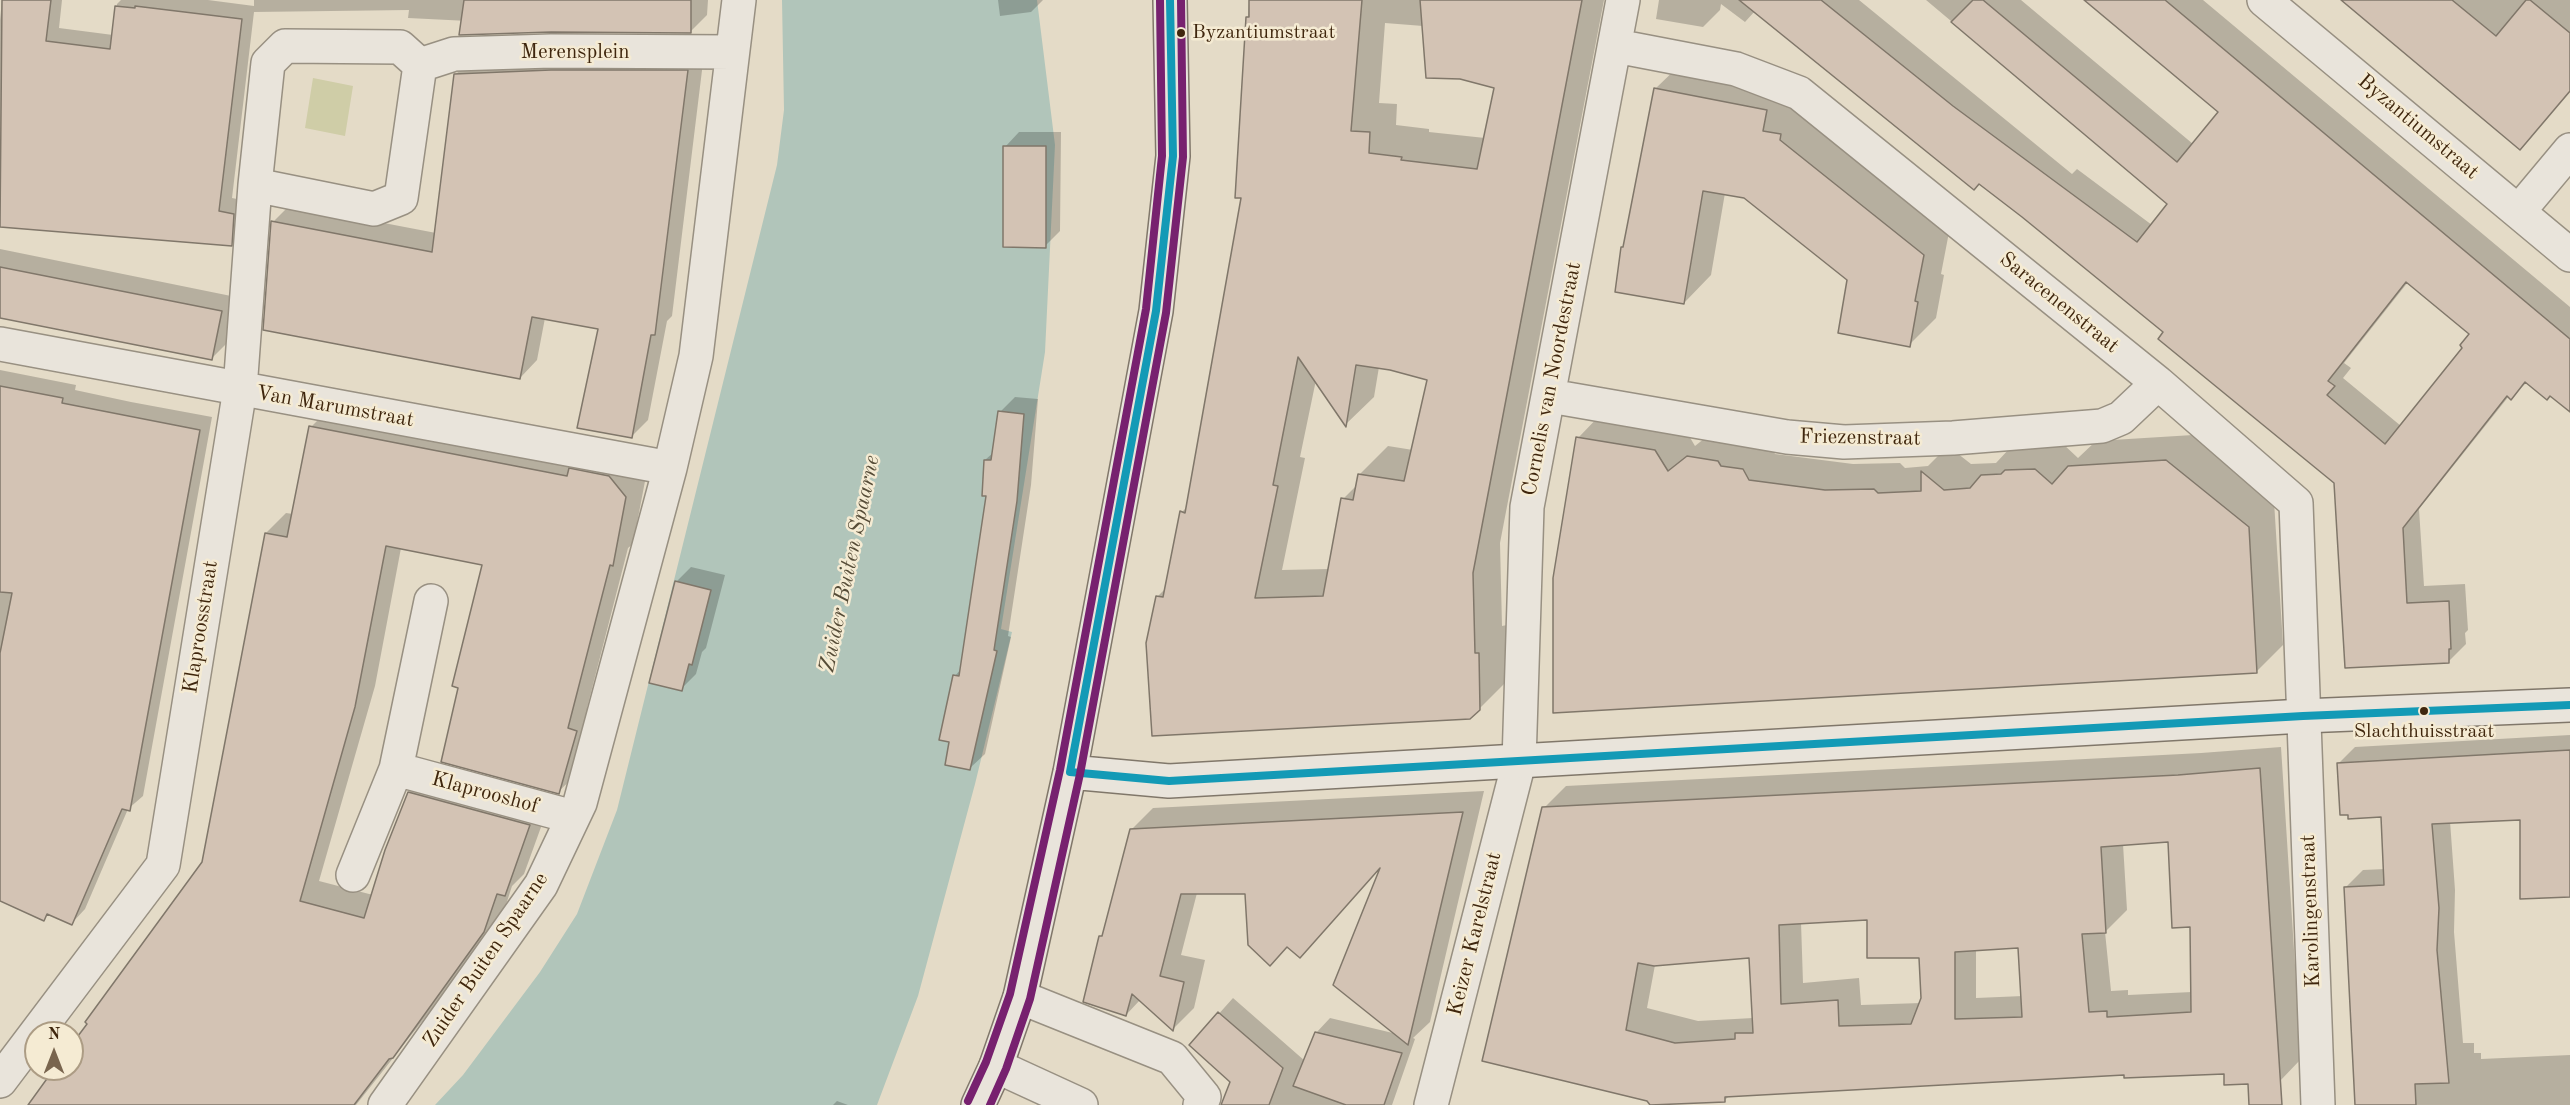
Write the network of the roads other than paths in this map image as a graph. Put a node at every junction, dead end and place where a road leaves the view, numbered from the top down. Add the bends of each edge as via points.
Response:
1 (739, 0) edge
2 (1170, 0) edge
3 (1623, 0) edge
4 (2264, 0) edge
5 (1616, 46) junction
6 (732, 52) junction
7 (420, 65) junction
8 (2570, 150) edge
9 (255, 185) junction
10 (2519, 211) junction
11 (2570, 255) edge
12 (0, 344) edge
13 (2158, 383) junction
14 (240, 390) junction
15 (1550, 396) junction
16 (670, 468) junction
17 (431, 601) dead end
18 (2570, 705) edge
19 (2303, 716) junction
20 (1519, 762) junction
21 (396, 769) junction
22 (1070, 772) junction
23 (573, 817) junction
24 (353, 874) dead end
25 (1020, 997) junction
26 (996, 1066) junction
27 (0, 1081) edge
28 (385, 1105) edge
29 (978, 1105) edge
30 (1081, 1105) edge
31 (1200, 1105) edge
32 (1431, 1105) edge
33 (2318, 1105) edge

1 - 6 street, Zuider Buiten Spaarne
2 - 22 street via 1173,156 1155,311
3 - 5 street, Cornelis van Noordestraat
4 - 10 street, Byzantiumstraat
5 - 13 street, Saracenenstraat via 1736,69 1799,93
5 - 15 street, Cornelis van Noordestraat
6 - 7 street, Merensplein via 454,54
6 - 16 street, Zuider Buiten Spaarne via 696,356
7 - 9 street via 400,198 374,209
7 - 9 street via 400,47 285,46 268,63
8 - 10 street
9 - 14 street
10 - 11 street, Byzantiumstraat
12 - 14 street, Van Marumstraat
13 - 15 street, Friezenstraat via 2121,418 2103,426 1844,442 1787,437
13 - 19 street, Saracenenstraat via 2296,503
14 - 16 street, Van Marumstraat
14 - 27 street, Klaproosstraat via 163,865
15 - 20 street, Cornelis van Noordestraat via 1527,507
16 - 23 street, Zuider Buiten Spaarne
17 - 21 street
18 - 19 street
19 - 20 street
19 - 33 street, Karolingenstraat
20 - 22 street via 1169,781
20 - 32 street, Keizer Karelstraat
21 - 23 street, Klaprooshof
21 - 24 street
22 - 25 street
23 - 28 street, Zuider Buiten Spaarne via 541,885
25 - 26 street
25 - 31 street via 1172,1058 1204,1097
26 - 29 street
26 - 30 street

